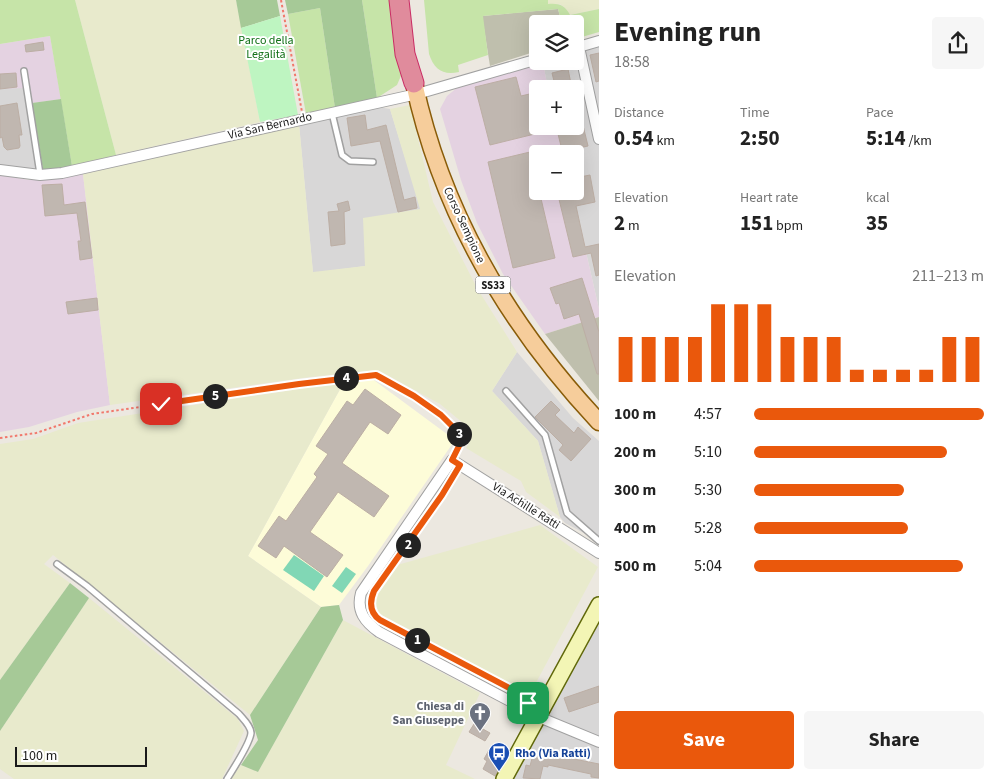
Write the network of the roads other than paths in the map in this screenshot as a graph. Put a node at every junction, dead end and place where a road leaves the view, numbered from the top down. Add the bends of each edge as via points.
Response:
1 (399, 0) edge
2 (410, 0) edge
3 (599, 41) edge
4 (584, 46) edge
5 (529, 61) edge
6 (582, 70) edge
7 (24, 71) dead end
8 (416, 89) junction
9 (332, 113) junction
10 (599, 139) edge
11 (373, 162) dead end
12 (0, 170) edge
13 (40, 175) junction
14 (506, 392) dead end
15 (599, 422) edge
16 (599, 541) edge
17 (599, 553) edge
18 (57, 564) dead end
19 (599, 604) edge
20 (539, 716) junction
21 (599, 742) edge
22 (227, 779) edge
23 (504, 779) edge

1 - 8 highway, Corso Sempione / SS33 via 405,54
2 - 8 highway, Corso Sempione / SS33
3 - 4 street
5 - 8 street, Via San Bernardo
6 - 10 street
7 - 13 lane
8 - 9 street, Via San Bernardo
8 - 15 main road, Corso Sempione / SS33 via 439,172 483,266 506,307 532,343
9 - 11 lane via 342,154 350,160
9 - 13 street, Via San Bernardo via 62,173
12 - 13 street, Via San Bernardo
14 - 16 lane via 545,435 567,513
17 - 20 street, Via Achille Ratti via 456,462 361,593 360,609 364,619 379,632
18 - 22 lane via 248,724 249,740
19 - 20 street
20 - 21 street
20 - 23 street

